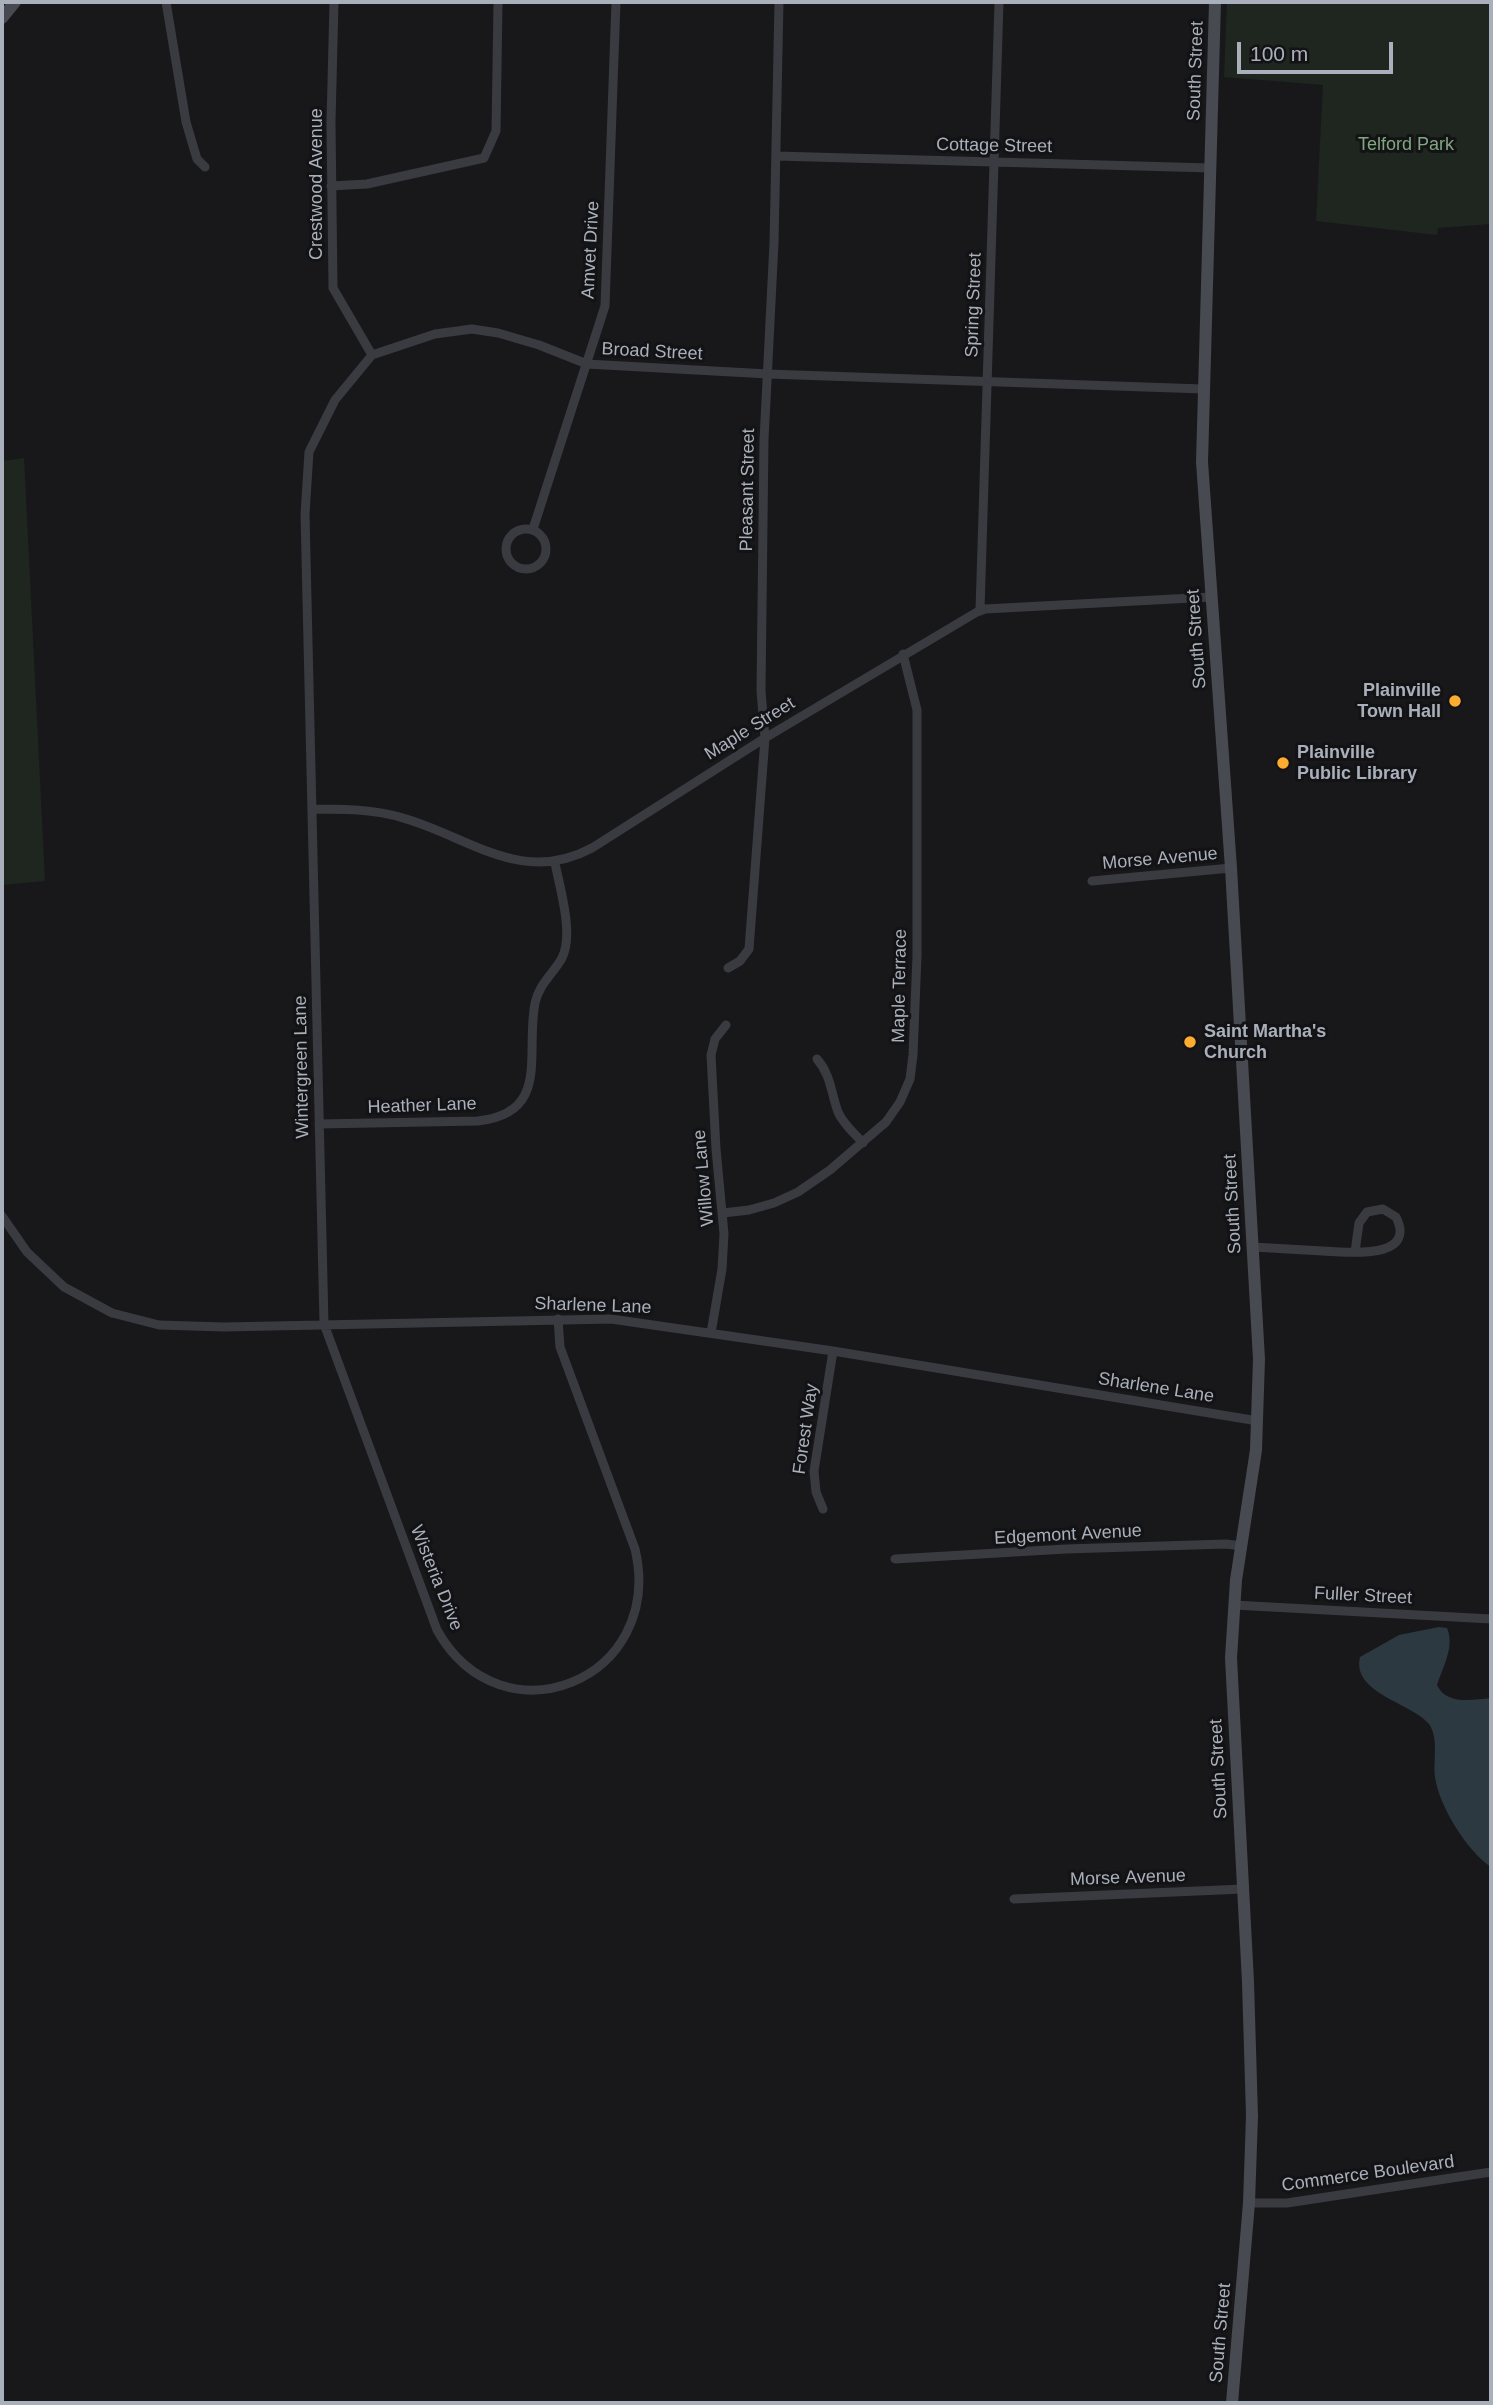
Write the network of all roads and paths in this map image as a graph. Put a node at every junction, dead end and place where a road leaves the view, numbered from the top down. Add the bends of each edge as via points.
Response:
1 (15, 2) edge
2 (166, 2) edge
3 (334, 2) edge
4 (498, 2) edge
5 (616, 2) edge
6 (779, 2) edge
7 (999, 2) edge
8 (1215, 2) edge
9 (2, 18) edge
10 (776, 156) junction
11 (995, 161) junction
12 (205, 167) dead end
13 (1211, 167) junction
14 (331, 186) junction
15 (372, 355) junction
16 (587, 364) junction
17 (768, 374) junction
18 (987, 382) junction
19 (1203, 388) junction
20 (533, 530) junction
21 (1211, 597) junction
22 (980, 610) junction
23 (903, 654) junction
24 (765, 738) junction
25 (312, 809) junction
26 (555, 863) junction
27 (1231, 868) junction
28 (1092, 881) dead end
29 (728, 968) dead end
30 (726, 1025) dead end
31 (817, 1059) dead end
32 (319, 1124) junction
33 (863, 1143) junction
34 (723, 1213) junction
35 (2, 1216) edge
36 (1254, 1247) junction
37 (1354, 1252) junction
38 (558, 1319) junction
39 (324, 1324) junction
40 (710, 1333) junction
41 (833, 1352) junction
42 (1258, 1421) junction
43 (823, 1508) dead end
44 (1242, 1546) junction
45 (895, 1559) dead end
46 (1234, 1605) junction
47 (1491, 1619) edge
48 (1243, 1889) junction
49 (1014, 1899) dead end
50 (1491, 2172) edge
51 (1249, 2203) junction
52 (1232, 2403) edge

1 - 9 main road
2 - 12 street via 186,122 197,159
3 - 14 street, Crestwood Avenue
4 - 14 street via 496,131 484,158 368,184
5 - 16 street, Amvet Drive via 605,306
6 - 10 street, Pleasant Street
7 - 11 street, Spring Street
8 - 13 main road, South Street
10 - 11 street, Cottage Street
10 - 17 street, Pleasant Street
11 - 13 street, Cottage Street
11 - 18 street, Spring Street
13 - 19 main road, South Street
14 - 15 street, Crestwood Avenue via 333,288
15 - 16 street, Broad Street via 435,334 472,329 539,345
15 - 25 street via 335,400 309,452 304,514
16 - 17 street, Broad Street
16 - 20 street, Amvet Drive
17 - 18 street, Broad Street
17 - 24 street, Pleasant Street via 761,691
18 - 19 street, Broad Street
18 - 22 street, Spring Street
19 - 21 main road, South Street via 1203,493
20 - 20 street via 520,529 507,542 506,555 519,568 532,569 546,556 543,537
21 - 22 street, Maple Street
21 - 27 main road, South Street
22 - 23 street, Maple Street
23 - 24 street, Maple Street
23 - 33 street, Maple Terrace via 917,710 914,1055 900,1102
24 - 26 street, Maple Street via 592,848
24 - 29 street, Pleasant Street via 749,949
25 - 26 street, Maple Street via 400,817 506,858
25 - 32 street, Wintergreen Lane
26 - 32 street, Heather Lane via 567,939 562,957 536,999 530,1082 520,1104 502,1117 478,1121
27 - 28 street, Morse Avenue
27 - 36 main road, South Street
30 - 34 street, Willow Lane via 715,1039 711,1055
31 - 33 street via 828,1074 843,1121
32 - 39 street, Wintergreen Lane
33 - 34 street, Maple Terrace via 822,1177 786,1198
34 - 40 street, Willow Lane via 722,1269
35 - 39 street, Sharlene Lane via 51,1276 112,1313 176,1327
36 - 37 street
36 - 42 main road, South Street
37 - 37 street via 1388,1248 1400,1231 1396,1217 1383,1209 1370,1210 1359,1223
38 - 39 street, Sharlene Lane
38 - 39 street, Wisteria Drive via 560,1347 635,1549 639,1597 627,1634 603,1663 571,1682 533,1690 505,1686 482,1676 443,1642
38 - 40 street, Sharlene Lane via 611,1319
40 - 41 street, Sharlene Lane
41 - 42 street, Sharlene Lane
41 - 43 street, Forest Way via 814,1471
42 - 44 main road, South Street
44 - 45 street, Edgemont Avenue via 1066,1549
44 - 46 main road, South Street
46 - 47 street, Fuller Street
46 - 48 main road, South Street via 1231,1659
48 - 49 street, Morse Avenue
48 - 51 main road, South Street via 1252,2105
50 - 51 street, Commerce Boulevard via 1287,2203
51 - 52 main road, South Street

